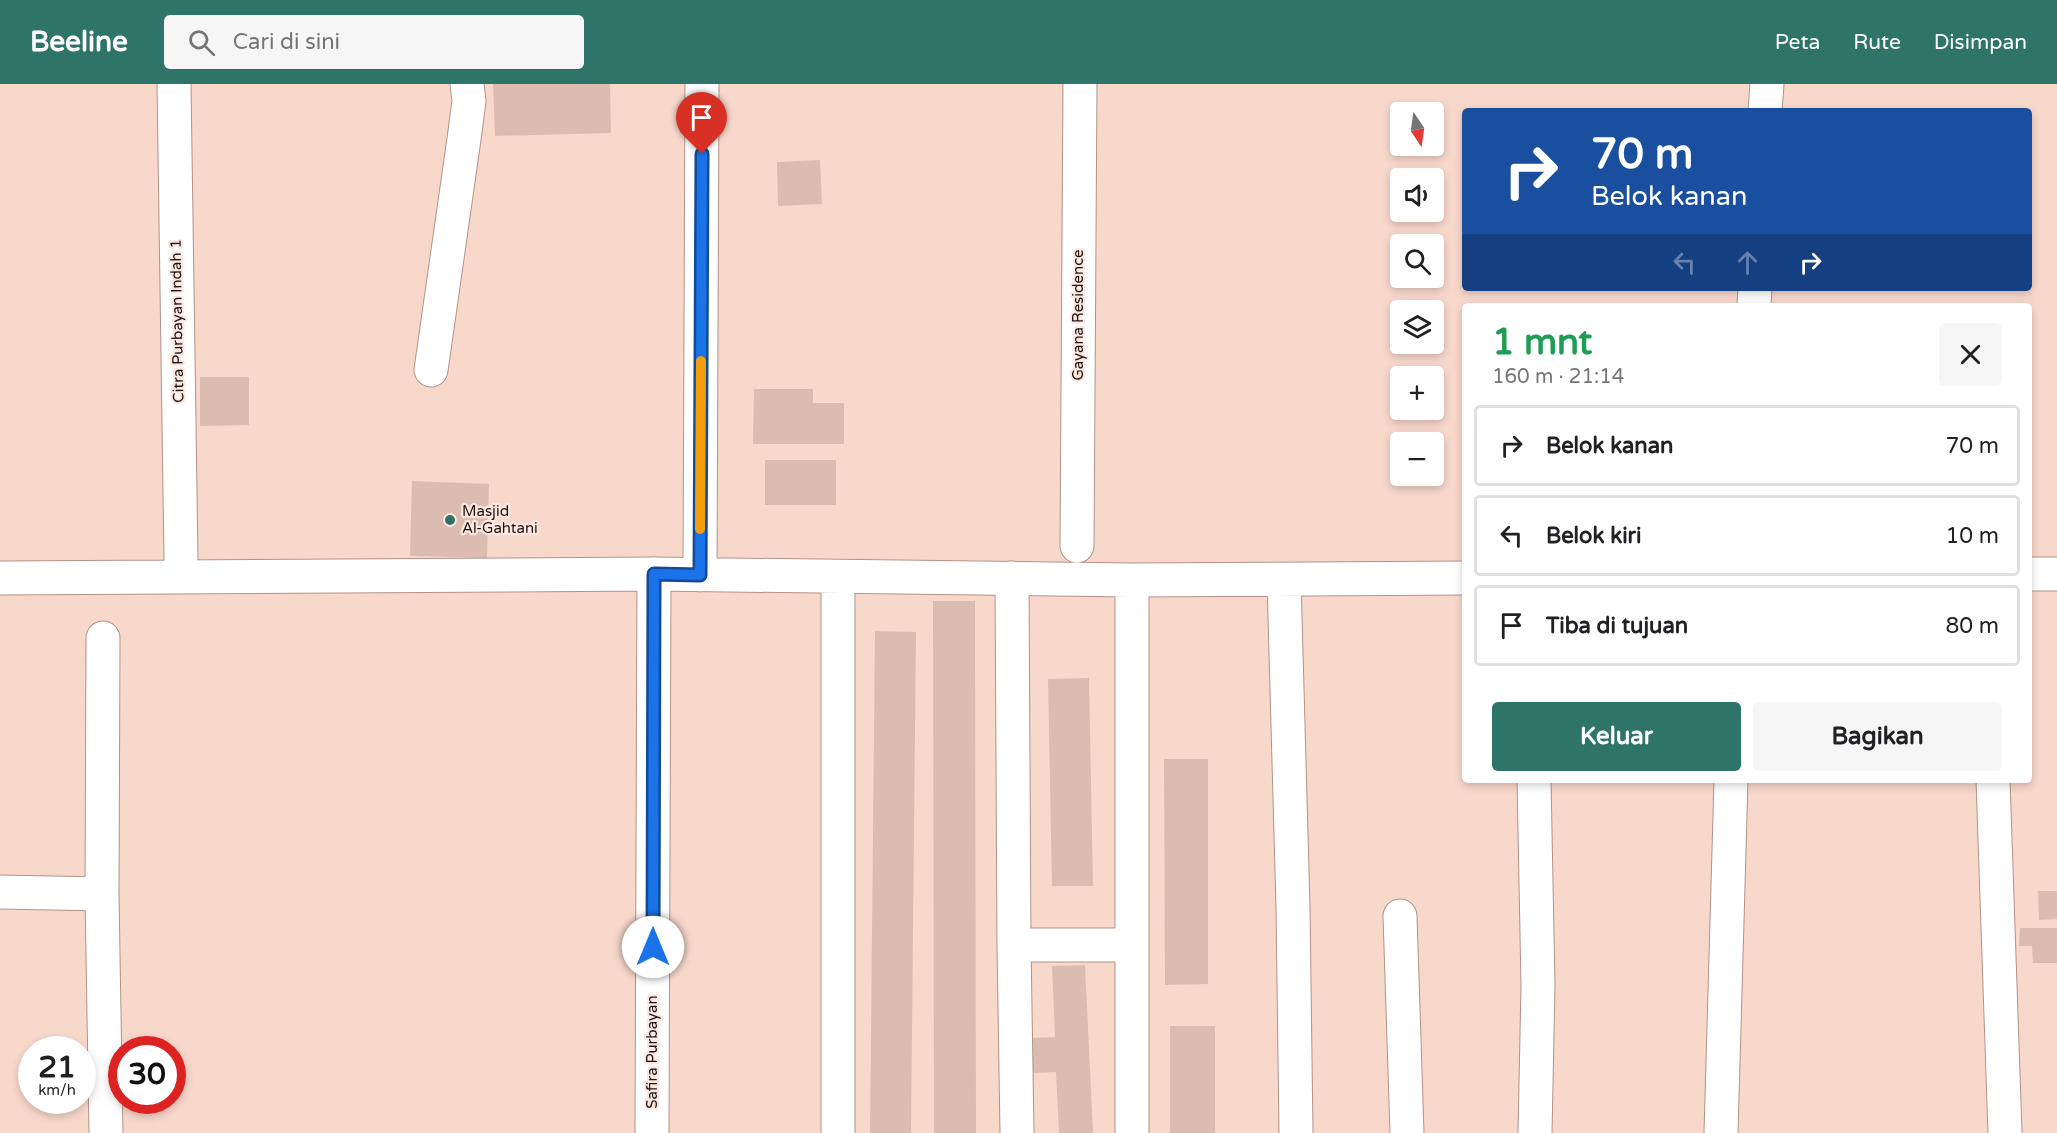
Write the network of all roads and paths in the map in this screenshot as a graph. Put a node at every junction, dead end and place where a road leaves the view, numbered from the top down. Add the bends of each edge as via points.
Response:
1 (174, 84) edge
2 (467, 84) edge
3 (702, 84) edge
4 (1080, 84) edge
5 (1767, 84) edge
6 (1765, 108) edge
7 (431, 370) dead end
8 (1077, 546) dead end
9 (181, 559) dead end
10 (654, 574) junction
11 (2032, 574) edge
12 (2057, 574) edge
13 (700, 575) junction
14 (838, 577) junction
15 (0, 578) edge
16 (1012, 578) junction
17 (1462, 578) edge
18 (1132, 580) junction
19 (1284, 580) junction
20 (103, 638) dead end
21 (1534, 783) edge
22 (1731, 783) edge
23 (1993, 783) edge
24 (0, 892) edge
25 (102, 894) junction
26 (1400, 916) dead end
27 (1014, 945) junction
28 (1132, 945) junction
29 (106, 1133) edge
30 (652, 1133) edge
31 (838, 1133) edge
32 (1017, 1133) edge
33 (1132, 1133) edge
34 (1296, 1133) edge
35 (1407, 1133) edge
36 (1535, 1133) edge
37 (1721, 1133) edge
38 (2005, 1133) edge

1 - 9 street, Citra Purbayan Indah 1
2 - 7 street via 469,101
3 - 13 street
4 - 8 street, Gayana Residence
5 - 6 street
10 - 13 street
10 - 15 street
10 - 30 street, Safira Purbayan
11 - 12 street
13 - 14 street
14 - 16 street
14 - 31 street
16 - 18 street
16 - 27 street
17 - 19 street
18 - 19 street
18 - 28 street
19 - 34 street
20 - 25 street
21 - 36 street via 1538,985
22 - 37 street
23 - 38 street
24 - 25 street
25 - 29 street
26 - 35 street
27 - 28 street
27 - 32 street
28 - 33 street

